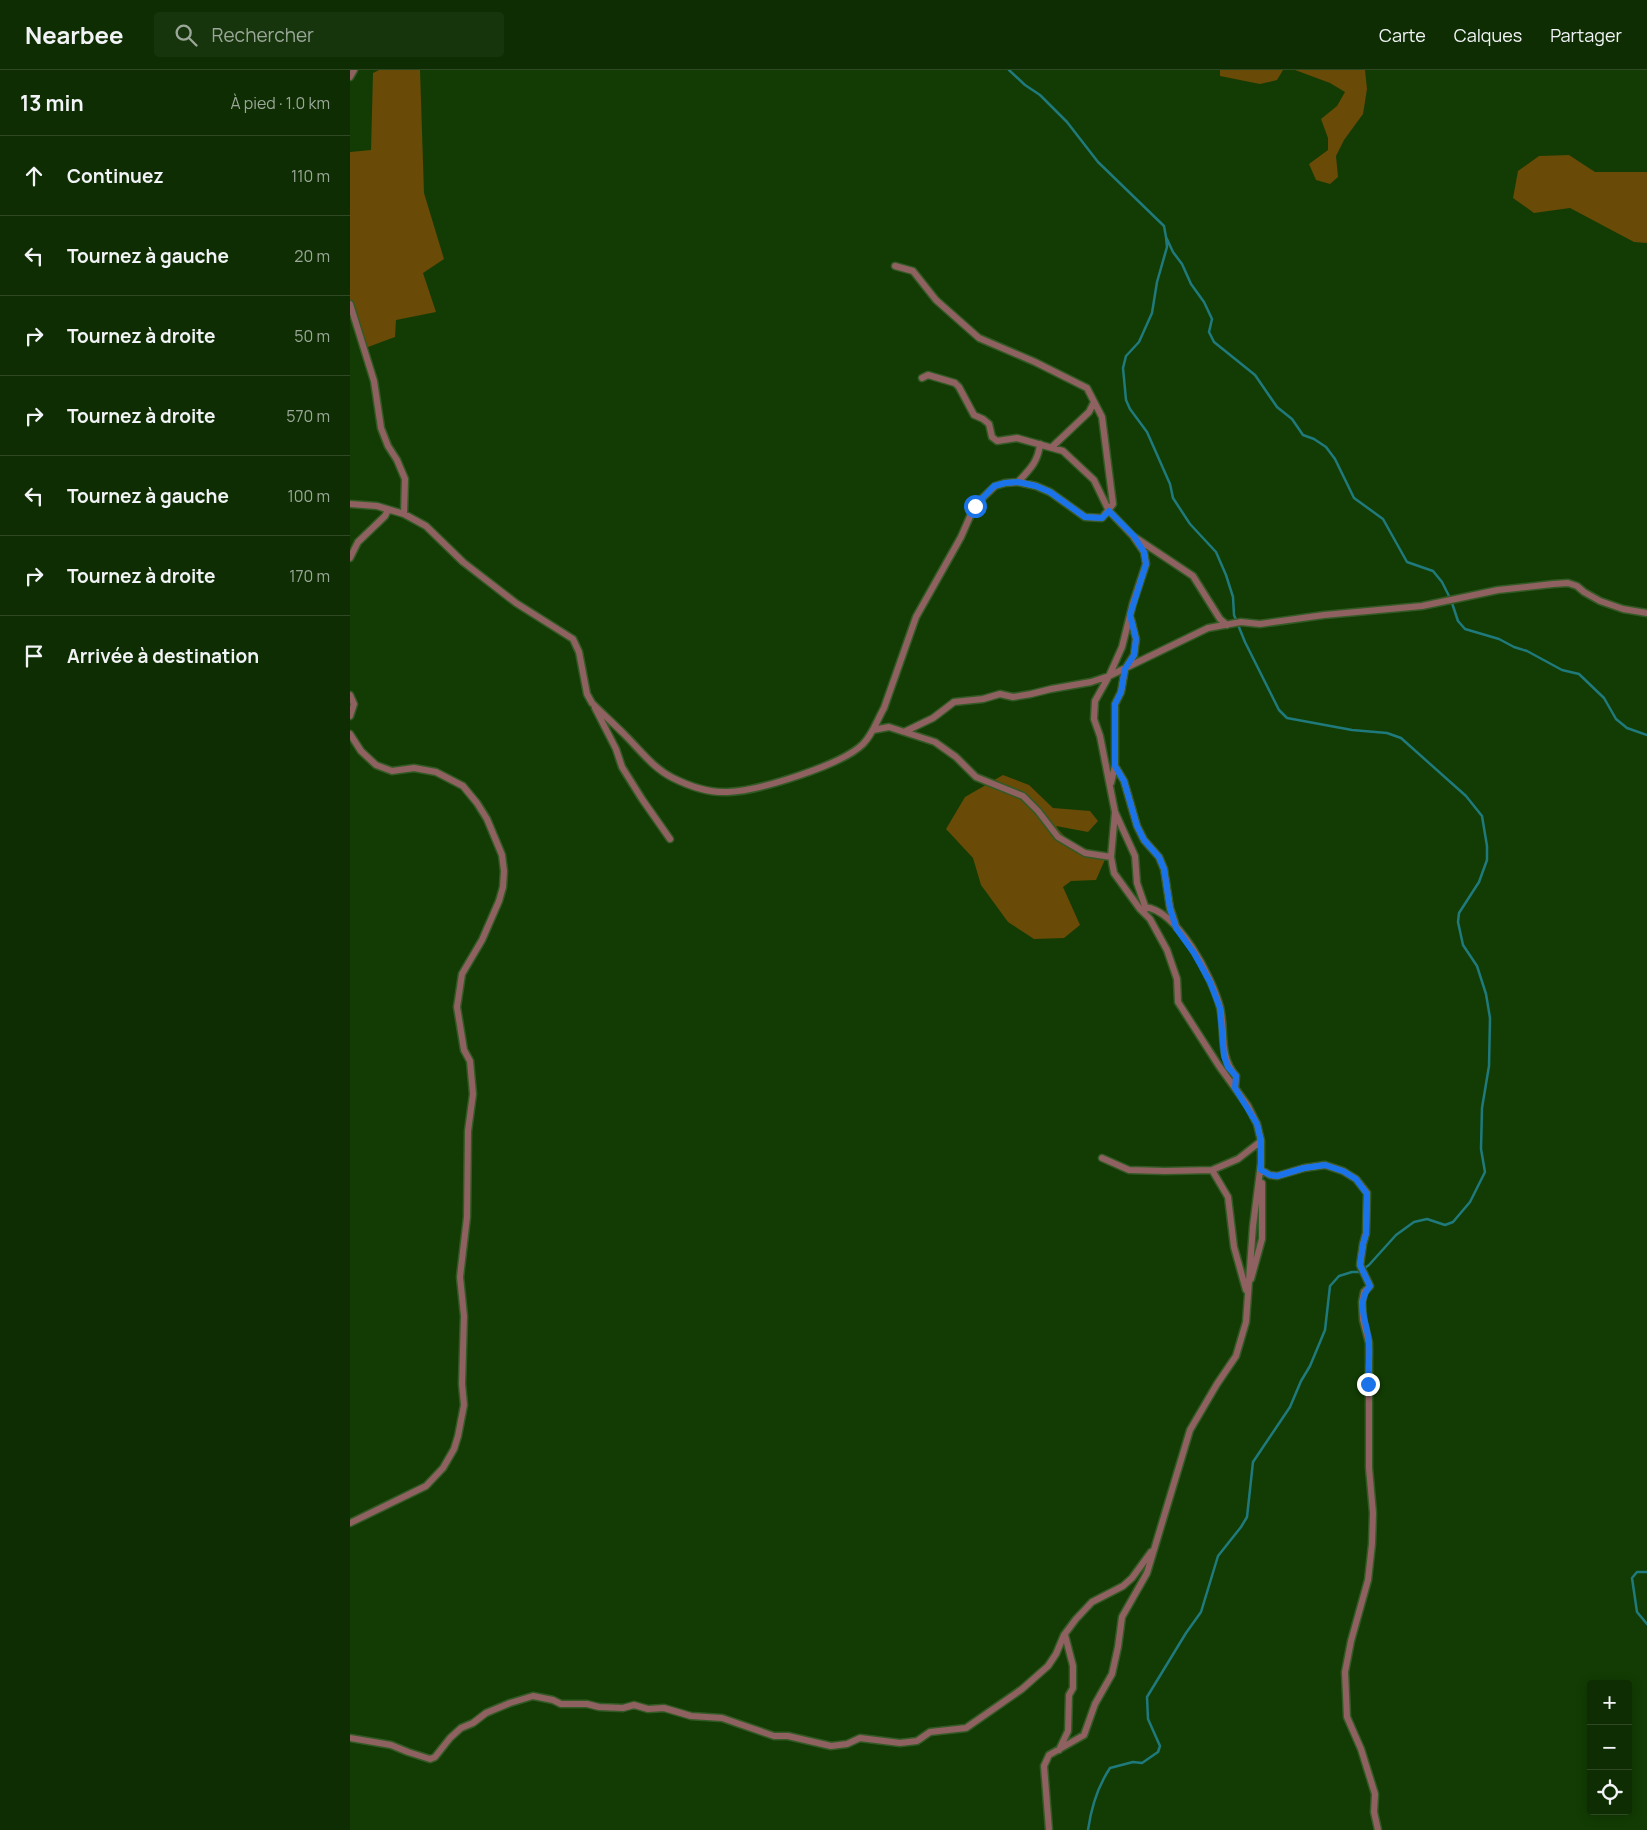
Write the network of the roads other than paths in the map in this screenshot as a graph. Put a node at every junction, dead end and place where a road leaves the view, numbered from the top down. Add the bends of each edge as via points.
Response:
1 (354, 70) edge
2 (350, 76) edge
3 (895, 266) dead end
4 (350, 304) edge
5 (922, 378) dead end
6 (1094, 402) junction
7 (1040, 444) junction
8 (1052, 448) junction
9 (1018, 482) junction
10 (350, 504) edge
11 (388, 510) junction
12 (1109, 511) junction
13 (404, 514) junction
14 (1134, 536) junction
15 (350, 558) edge
16 (1647, 613) edge
17 (1130, 615) junction
18 (1227, 625) junction
19 (1125, 669) junction
20 (1108, 676) junction
21 (350, 695) edge
22 (592, 703) junction
23 (350, 716) edge
24 (873, 730) junction
25 (906, 731) junction
26 (350, 734) edge
27 (1115, 766) junction
28 (1110, 784) junction
29 (1115, 812) junction
30 (670, 839) dead end
31 (1111, 857) junction
32 (1145, 907) junction
33 (1150, 919) junction
34 (1176, 928) junction
35 (1235, 1088) junction
36 (1261, 1141) junction
37 (1102, 1158) dead end
38 (1261, 1163) junction
39 (1212, 1170) junction
40 (1261, 1170) junction
41 (1248, 1288) junction
42 (1248, 1295) junction
43 (350, 1523) edge
44 (1154, 1548) junction
45 (1064, 1635) junction
46 (350, 1738) edge
47 (1059, 1750) junction
48 (1049, 1830) edge
49 (1378, 1830) edge

1 - 2 street
3 - 6 street via 913,271 936,300 979,338 1087,388
4 - 13 street via 374,381 381,428 405,479
5 - 7 street via 928,375 955,383 974,415 989,424 992,437 997,441 1017,438
6 - 8 street
6 - 12 street via 1102,417 1113,504
7 - 8 street
7 - 9 street via 1038,456
8 - 12 street via 1063,451 1094,480
9 - 12 street via 1050,492 1085,517 1102,518
9 - 24 street via 994,486 975,506 916,617
10 - 11 street
11 - 13 street
11 - 15 street via 358,542
12 - 14 street
13 - 22 street via 426,526 463,562 516,603 573,639
14 - 17 street via 1144,552 1146,564
14 - 18 street via 1193,576
16 - 18 street via 1600,601 1577,586 1553,584 1498,590 1422,606
17 - 19 street via 1136,639 1134,655
17 - 20 street via 1122,647
18 - 19 street via 1208,628
19 - 20 street
19 - 27 street via 1115,704
20 - 25 street via 1031,694 1013,697 1000,694 954,702 933,718
20 - 28 street via 1095,701 1094,719
21 - 23 street via 354,704
22 - 24 street via 646,758 671,777 691,786 726,792 799,776 824,766 863,744
22 - 30 street via 622,767
24 - 25 street via 889,727
25 - 31 street via 935,742 976,777 1023,796 1058,836 1085,853
26 - 43 street via 376,766 392,771 414,768 436,772 463,786 487,819 502,855 504,871 499,901 462,974 456,1007 464,1050 470,1060 473,1094 468,1130 467,1218 460,1277 464,1316 464,1405 458,1436 443,1468 426,1486
27 - 28 street
27 - 34 street via 1124,781 1137,826 1164,869
28 - 29 street
29 - 31 street
29 - 32 street via 1135,856 1137,884
31 - 33 street via 1114,873
32 - 33 street
32 - 34 street via 1154,908
33 - 35 street via 1167,950 1177,979 1178,1002
34 - 35 street via 1194,953 1216,996 1224,1056 1236,1076
35 - 36 street via 1257,1124
36 - 38 street
36 - 39 street via 1238,1159
37 - 39 street via 1130,1170
38 - 40 street
38 - 41 street
39 - 42 street via 1228,1197 1234,1247
40 - 41 street via 1262,1239
40 - 49 street via 1277,1176 1325,1165 1356,1179 1367,1194 1361,1269 1370,1286 1364,1292 1362,1302 1370,1343 1372,1544 1368,1580 1350,1641 1345,1672 1347,1717 1375,1794
41 - 42 street
42 - 44 street via 1246,1322 1236,1356 1190,1430
44 - 45 street via 1128,1582 1092,1602
44 - 47 street via 1147,1573 1122,1617 1112,1674 1095,1704 1084,1735
45 - 46 street via 1048,1666 1022,1689 966,1728 930,1732 916,1741 900,1743 860,1738 831,1746 774,1736 722,1718 691,1716 664,1708 648,1710 634,1705 623,1708 561,1704 534,1696 486,1713 461,1728 430,1759 392,1745
45 - 47 street via 1073,1666 1073,1688 1069,1695 1068,1731
47 - 48 street via 1049,1756 1044,1766

